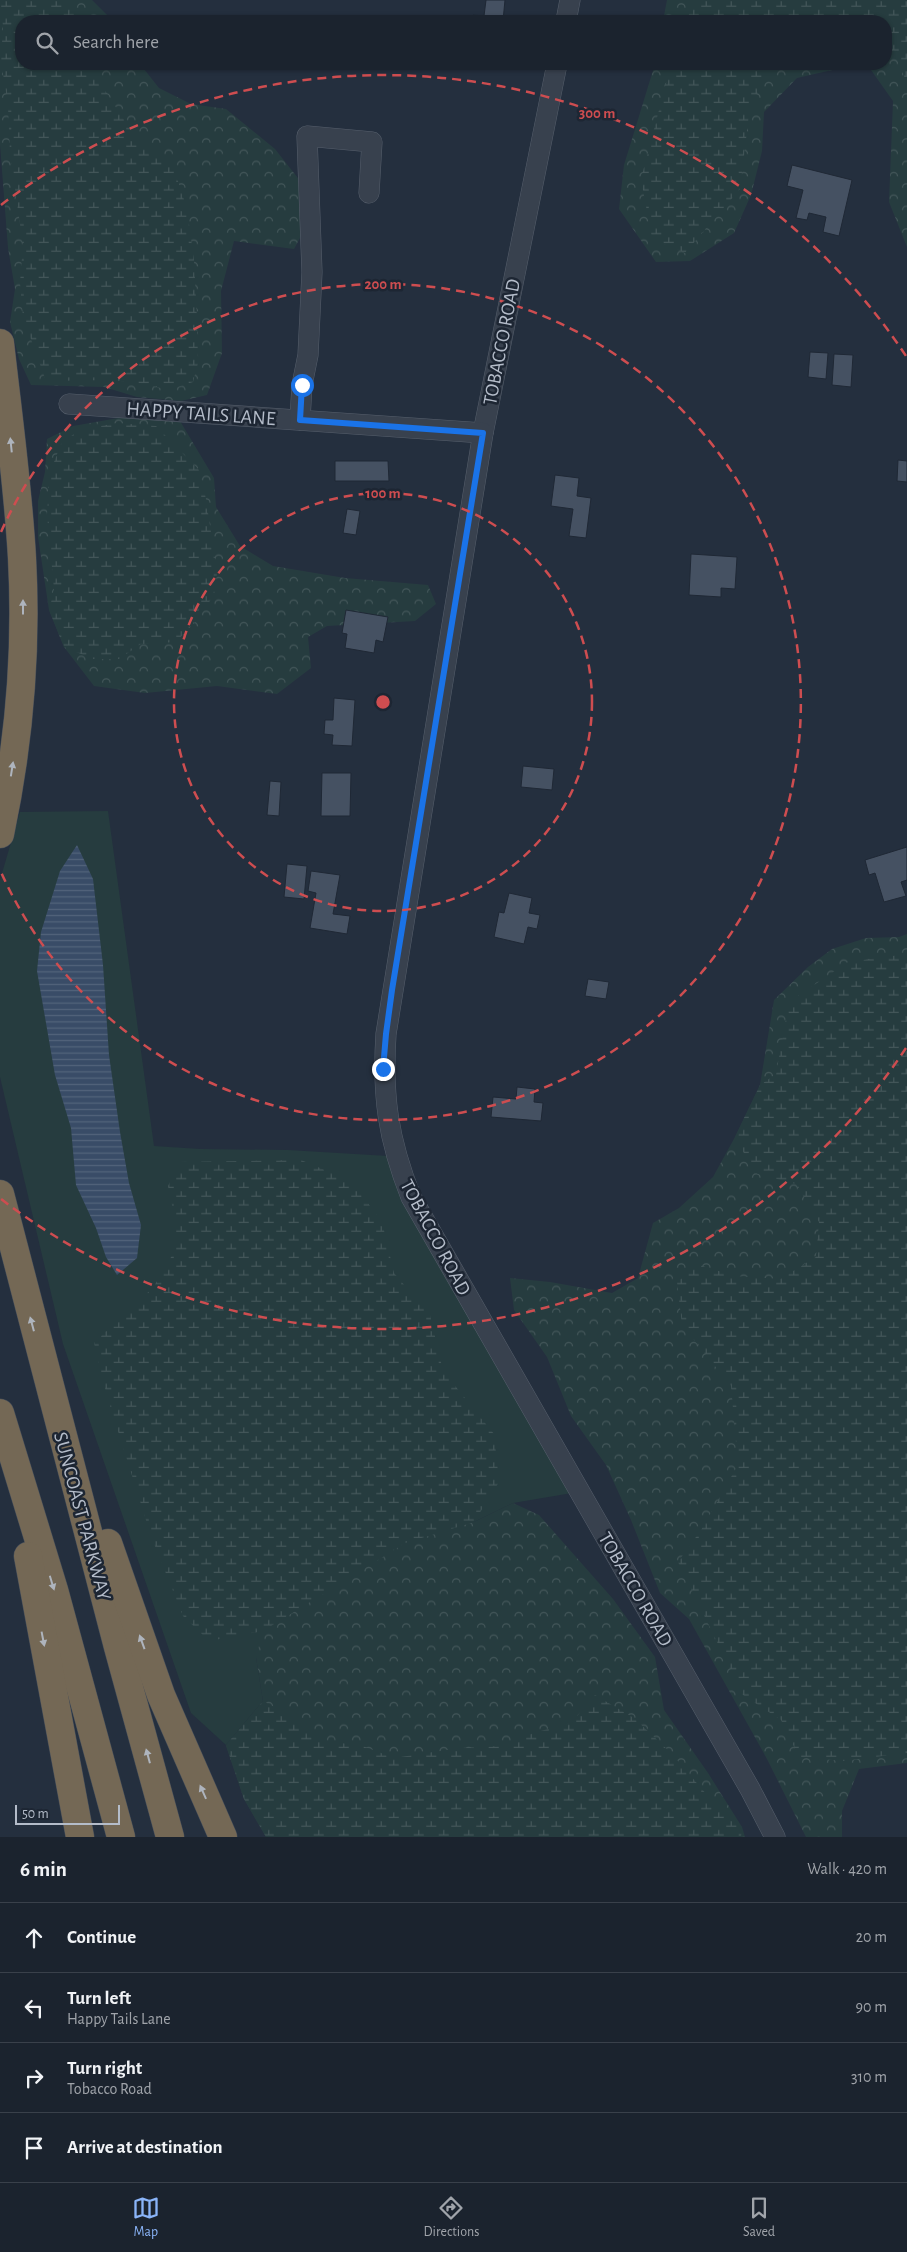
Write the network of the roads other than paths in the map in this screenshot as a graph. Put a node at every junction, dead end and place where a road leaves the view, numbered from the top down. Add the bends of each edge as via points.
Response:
1 (570, 0) edge
2 (567, 15) edge
3 (556, 70) edge
4 (369, 193) dead end
5 (0, 343) edge
6 (69, 404) dead end
7 (300, 420) junction
8 (483, 433) junction
9 (0, 834) edge
10 (0, 1194) edge
11 (45, 1371) junction
12 (1, 1416) edge
13 (80, 1837) edge
14 (121, 1837) edge
15 (170, 1837) edge
16 (223, 1837) edge
17 (775, 1837) edge

1 - 2 street
3 - 8 street, TOBACCO ROAD
4 - 7 street via 372,142 307,136 312,272 308,355
9 -> 5 highway via 13,760 23,634 21,541
6 - 7 street, HAPPY TAILS LANE
7 - 8 street, HAPPY TAILS LANE
8 - 17 street, TOBACCO ROAD via 386,1034 383,1069 390,1130 411,1197 741,1772
11 -> 10 highway, SUNCOAST PARKWAY
15 -> 11 highway, SUNCOAST PARKWAY
16 -> 11 highway via 161,1695
12 -> 13 highway
12 -> 14 highway via 54,1590

